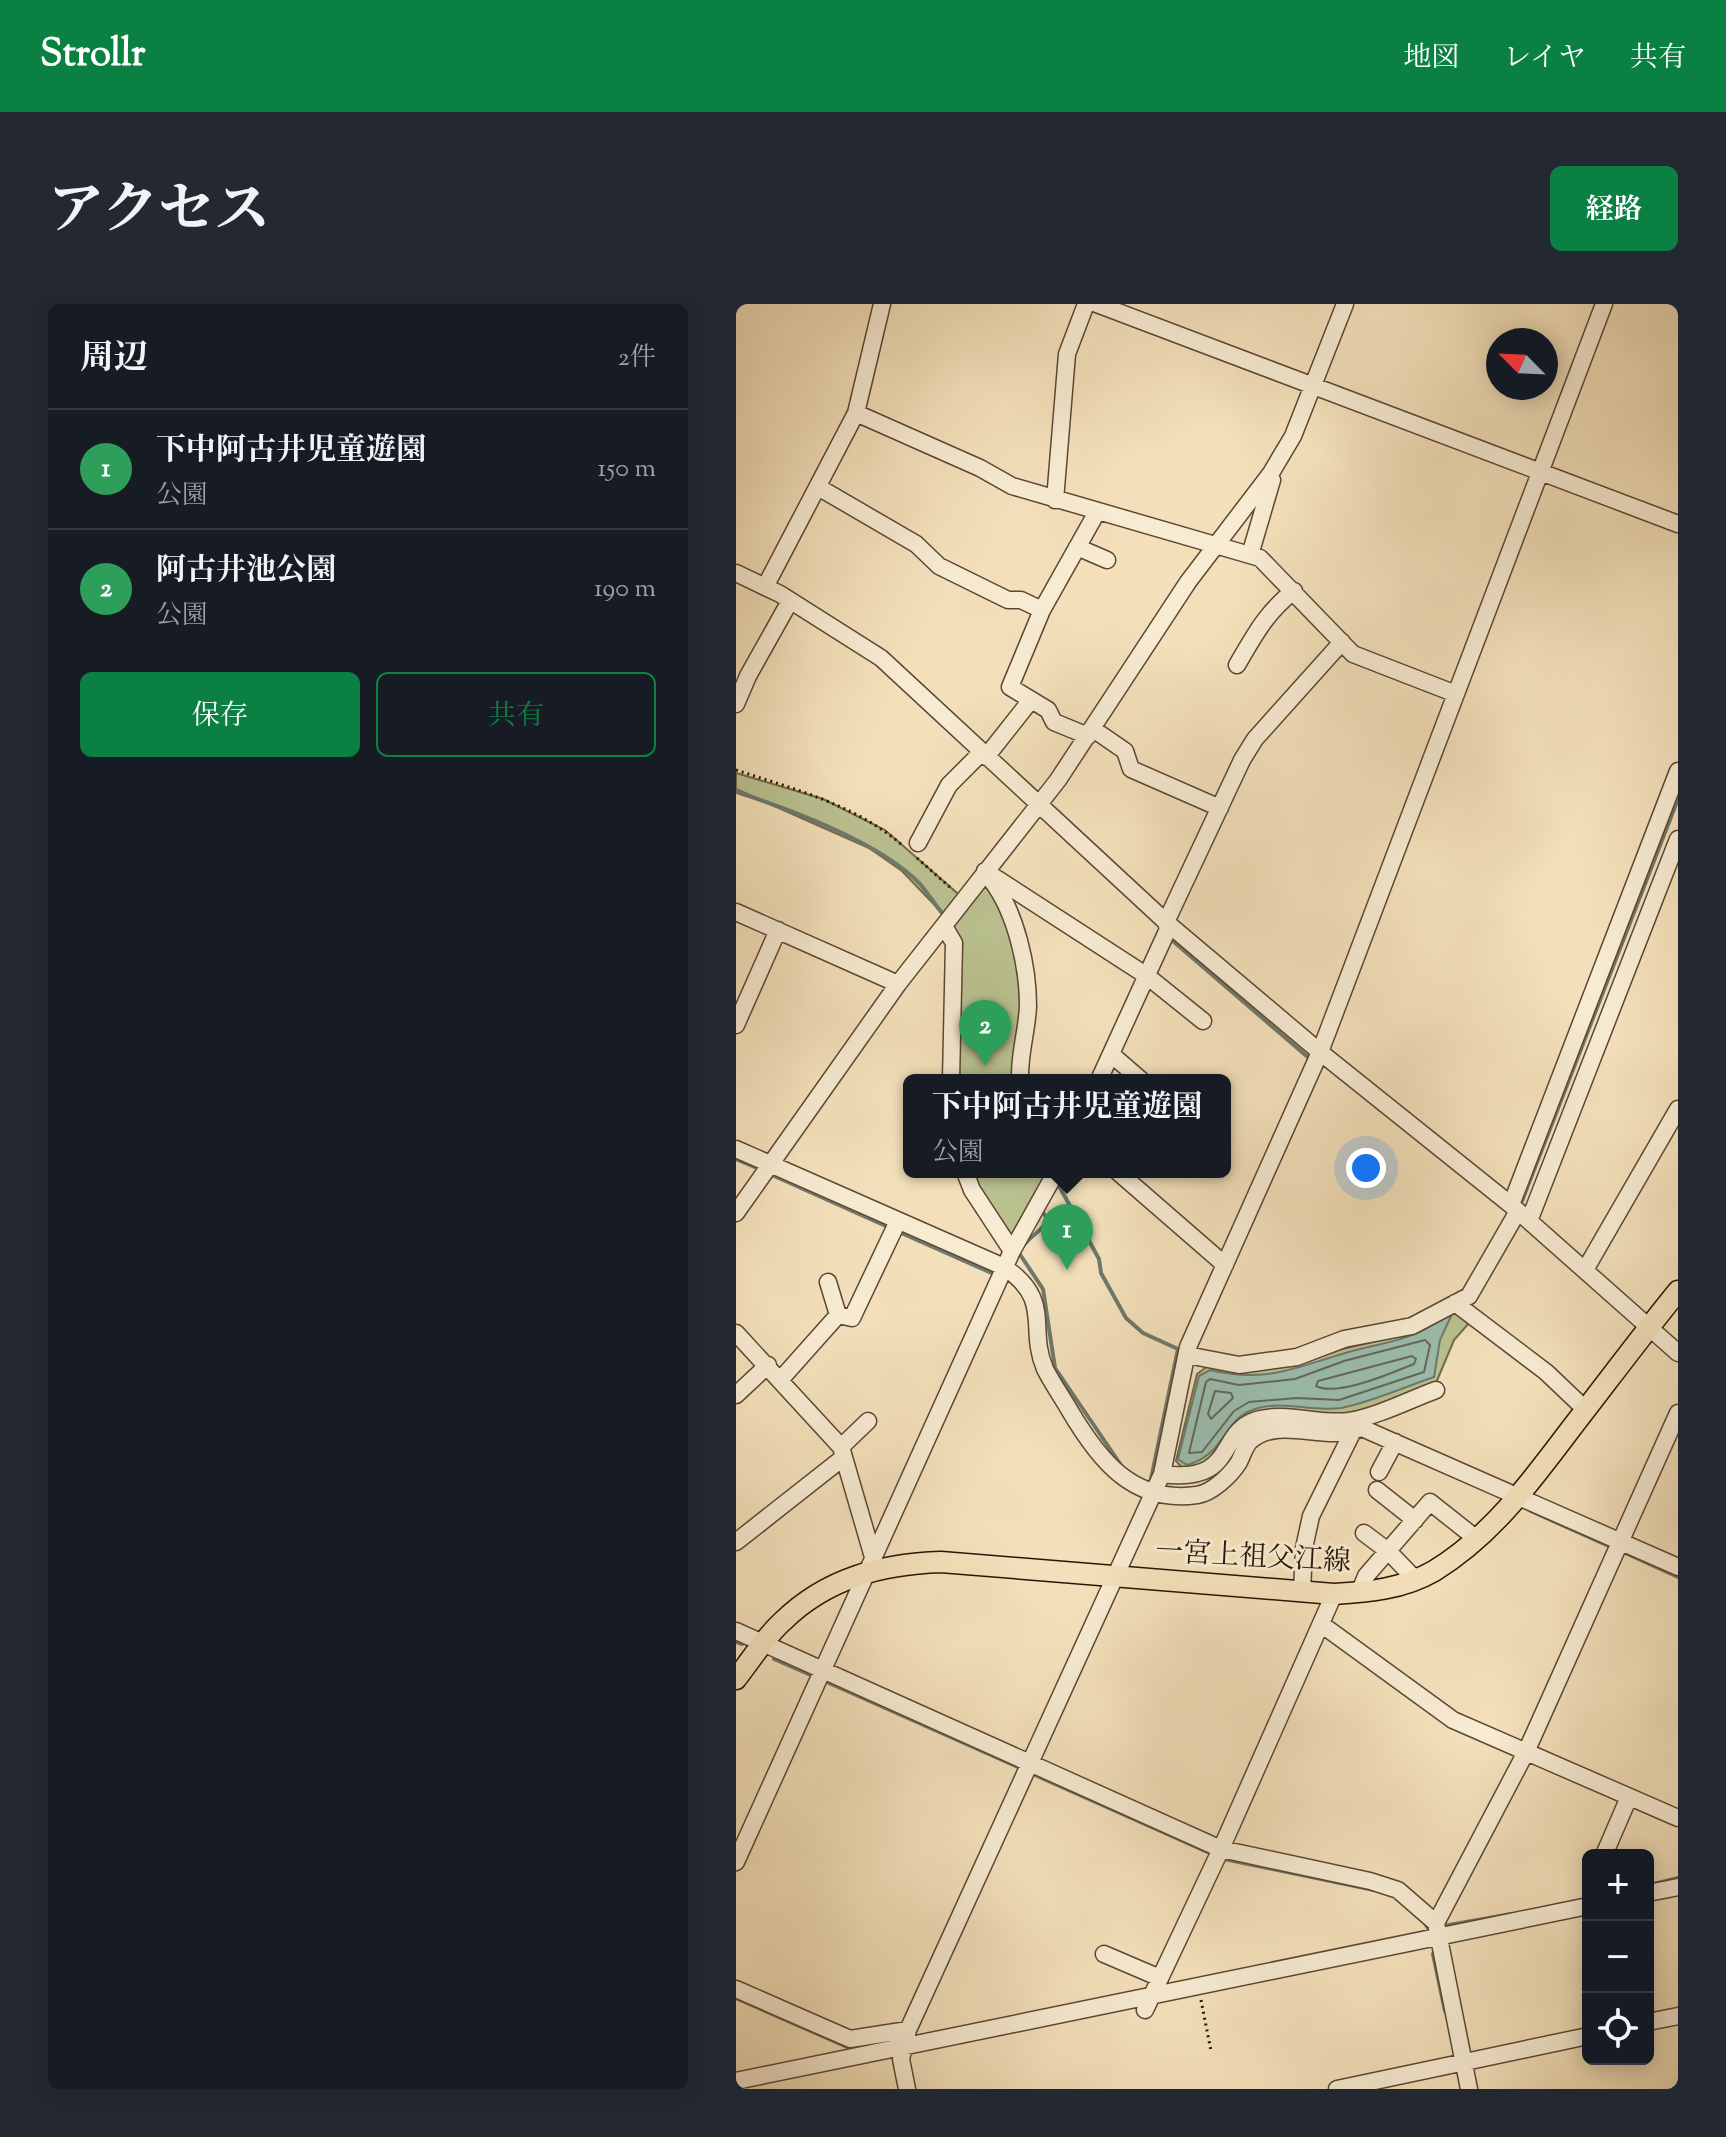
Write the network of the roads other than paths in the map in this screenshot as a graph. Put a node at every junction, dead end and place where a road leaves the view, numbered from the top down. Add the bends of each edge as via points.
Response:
1 (882, 304) edge
2 (1086, 304) edge
3 (1097, 304) edge
4 (1345, 304) edge
5 (1604, 304) edge
6 (1313, 387) junction
7 (856, 413) junction
8 (1278, 462) junction
9 (1539, 472) junction
10 (818, 487) junction
11 (1055, 500) junction
12 (1097, 512) junction
13 (1678, 524) edge
14 (1218, 546) junction
15 (1077, 547) junction
16 (1250, 555) junction
17 (1107, 560) dead end
18 (736, 573) edge
19 (765, 587) junction
20 (1294, 591) junction
21 (790, 601) junction
22 (1042, 610) junction
23 (1342, 642) junction
24 (1237, 665) dead end
25 (1456, 694) junction
26 (1031, 700) junction
27 (736, 704) edge
28 (1091, 732) junction
29 (984, 755) junction
30 (1678, 771) edge
31 (1037, 806) junction
32 (1220, 808) junction
33 (911, 848) road end
34 (1676, 849) edge
35 (985, 871) junction
36 (736, 912) edge
37 (1166, 922) junction
38 (944, 926) junction
39 (778, 930) junction
40 (1147, 976) junction
41 (898, 984) junction
42 (1203, 1021) dead end
43 (736, 1025) edge
44 (1320, 1052) junction
45 (1111, 1054) junction
46 (951, 1074) edge
47 (1020, 1074) edge
48 (1102, 1074) edge
49 (1134, 1074) edge
50 (1678, 1109) edge
51 (736, 1149) edge
52 (773, 1164) junction
53 (967, 1178) edge
54 (1053, 1178) edge
55 (1125, 1178) edge
56 (1519, 1212) junction
57 (736, 1213) edge
58 (898, 1221) junction
59 (1012, 1251) junction
60 (1225, 1265) junction
61 (1004, 1267) junction
62 (1585, 1270) junction
63 (828, 1282) dead end
64 (1678, 1291) edge
65 (1455, 1303) junction
66 (838, 1315) junction
67 (1650, 1326) junction
68 (736, 1333) edge
69 (1678, 1353) edge
70 (1187, 1355) junction
71 (768, 1365) junction
72 (781, 1379) junction
73 (1436, 1390) dead end
74 (736, 1395) edge
75 (1586, 1410) junction
76 (1678, 1413) edge
77 (868, 1421) dead end
78 (1357, 1424) junction
79 (1395, 1442) junction
80 (842, 1452) junction
81 (1379, 1472) dead end
82 (1162, 1474) junction
83 (1377, 1490) dead end
84 (1152, 1494) junction
85 (1519, 1497) junction
86 (1415, 1520) junction
87 (1364, 1533) dead end
88 (1478, 1540) junction
89 (1619, 1540) junction
90 (736, 1542) edge
91 (1388, 1551) junction
92 (870, 1564) junction
93 (1678, 1567) edge
94 (1116, 1578) junction
95 (1415, 1579) junction
96 (1302, 1592) junction
97 (1359, 1593) junction
98 (1334, 1594) junction
99 (1321, 1624) junction
100 (736, 1631) edge
101 (764, 1643) junction
102 (823, 1670) junction
103 (736, 1679) edge
104 (1526, 1752) junction
105 (1030, 1764) junction
106 (1629, 1797) junction
107 (1678, 1818) edge
108 (1221, 1849) junction
109 (1607, 1849) edge
110 (736, 1862) edge
111 (1678, 1887) edge
112 (1654, 1892) edge
113 (1582, 1907) edge
114 (1437, 1930) junction
115 (1104, 1954) dead end
116 (1160, 1978) junction
117 (736, 1989) edge
118 (1148, 2003) junction
119 (1678, 2016) edge
120 (1654, 2021) edge
121 (1582, 2037) edge
122 (906, 2038) junction
123 (1464, 2063) junction
124 (736, 2081) edge
125 (907, 2089) edge
126 (1337, 2089) edge
127 (1469, 2089) edge

1 - 7 street
2 - 11 street via 1067,354
3 - 6 street
4 - 6 street
5 - 9 street
6 - 8 street
6 - 9 street
7 - 10 street
7 - 11 street via 1012,486
8 - 14 street
8 - 16 street
9 - 13 street
9 - 25 street
10 - 19 street
10 - 22 street via 916,544 939,566 1008,600
11 - 12 street
12 - 14 street
12 - 15 street
14 - 16 street
14 - 28 street via 1188,582
15 - 17 street
15 - 22 street
16 - 20 street
18 - 19 street
19 - 21 street
20 - 23 street
20 - 24 street via 1262,622
21 - 27 street
21 - 29 street via 881,658
22 - 26 street via 1010,687
23 - 25 street via 1353,654
23 - 32 street via 1255,739
25 - 44 street
26 - 28 street via 1048,710 1054,722
26 - 29 street
28 - 31 street
28 - 32 street via 1125,751 1131,769
29 - 31 street
29 - 33 street via 949,785
30 - 56 street
31 - 35 street
31 - 37 street
32 - 37 street
34 - 56 street
35 - 38 street
35 - 40 street
35 - 47 street via 1003,895 1014,927 1027,997
36 - 39 street
37 - 40 street via 1168,929
37 - 44 street
38 - 41 street
38 - 46 street via 954,943
39 - 41 street
39 - 43 street
40 - 42 street
40 - 45 street
41 - 52 street
44 - 56 street
44 - 60 street
45 - 48 street
45 - 49 street
50 - 62 street
51 - 52 street
52 - 57 street
52 - 58 street
53 - 59 street
54 - 59 street
55 - 60 street
56 - 62 street
56 - 65 street via 1469,1296
58 - 61 street
58 - 66 street via 852,1318
59 - 61 street
60 - 70 street
61 - 84 street via 1026,1282 1044,1367 1084,1434 1128,1483
61 - 92 street
62 - 67 street
63 - 66 street
64 - 67 main road, 一宮上祖父江線
65 - 70 street via 1412,1326 1344,1339 1297,1357 1239,1365
65 - 75 street via 1546,1372
66 - 72 street
67 - 69 street
67 - 75 main road, 一宮上祖父江線
68 - 71 street
70 - 82 street
71 - 72 street
71 - 74 street
72 - 80 street
73 - 78 street
75 - 85 main road, 一宮上祖父江線
76 - 89 street
77 - 80 street
78 - 79 street
78 - 82 street via 1300,1418 1254,1421 1203,1472 1186,1477
78 - 84 street via 1336,1434 1268,1432 1249,1442 1237,1465 1199,1495
78 - 96 street via 1311,1516
79 - 81 street
79 - 85 street
80 - 90 street
80 - 92 street
82 - 84 street
83 - 86 street
84 - 94 street
85 - 88 main road, 一宮上祖父江線
85 - 89 street
86 - 88 street via 1430,1502
86 - 91 street
87 - 91 street
88 - 95 main road, 一宮上祖父江線
89 - 93 street
89 - 104 street
91 - 95 street
91 - 97 street
92 - 94 main road, 一宮上祖父江線 via 941,1562
92 - 101 main road, 一宮上祖父江線 via 819,1593 782,1621
92 - 102 street
94 - 96 main road, 一宮上祖父江線
94 - 105 street
95 - 97 main road, 一宮上祖父江線
96 - 98 main road, 一宮上祖父江線
97 - 98 main road, 一宮上祖父江線
98 - 99 street
99 - 104 street via 1453,1720
99 - 108 street
100 - 101 street
101 - 102 street
101 - 103 main road, 一宮上祖父江線
102 - 105 street
102 - 110 street
104 - 106 street
104 - 114 street
105 - 108 street
105 - 122 street
106 - 107 street
106 - 109 street
108 - 114 street via 1398,1890
108 - 116 street
111 - 112 street
113 - 114 street
114 - 118 street
114 - 123 street
115 - 116 street
116 - 118 street
117 - 122 street via 850,2039
118 - 122 street
119 - 120 street
121 - 123 street
122 - 124 street
122 - 125 street via 901,2059
123 - 126 street
123 - 127 street

